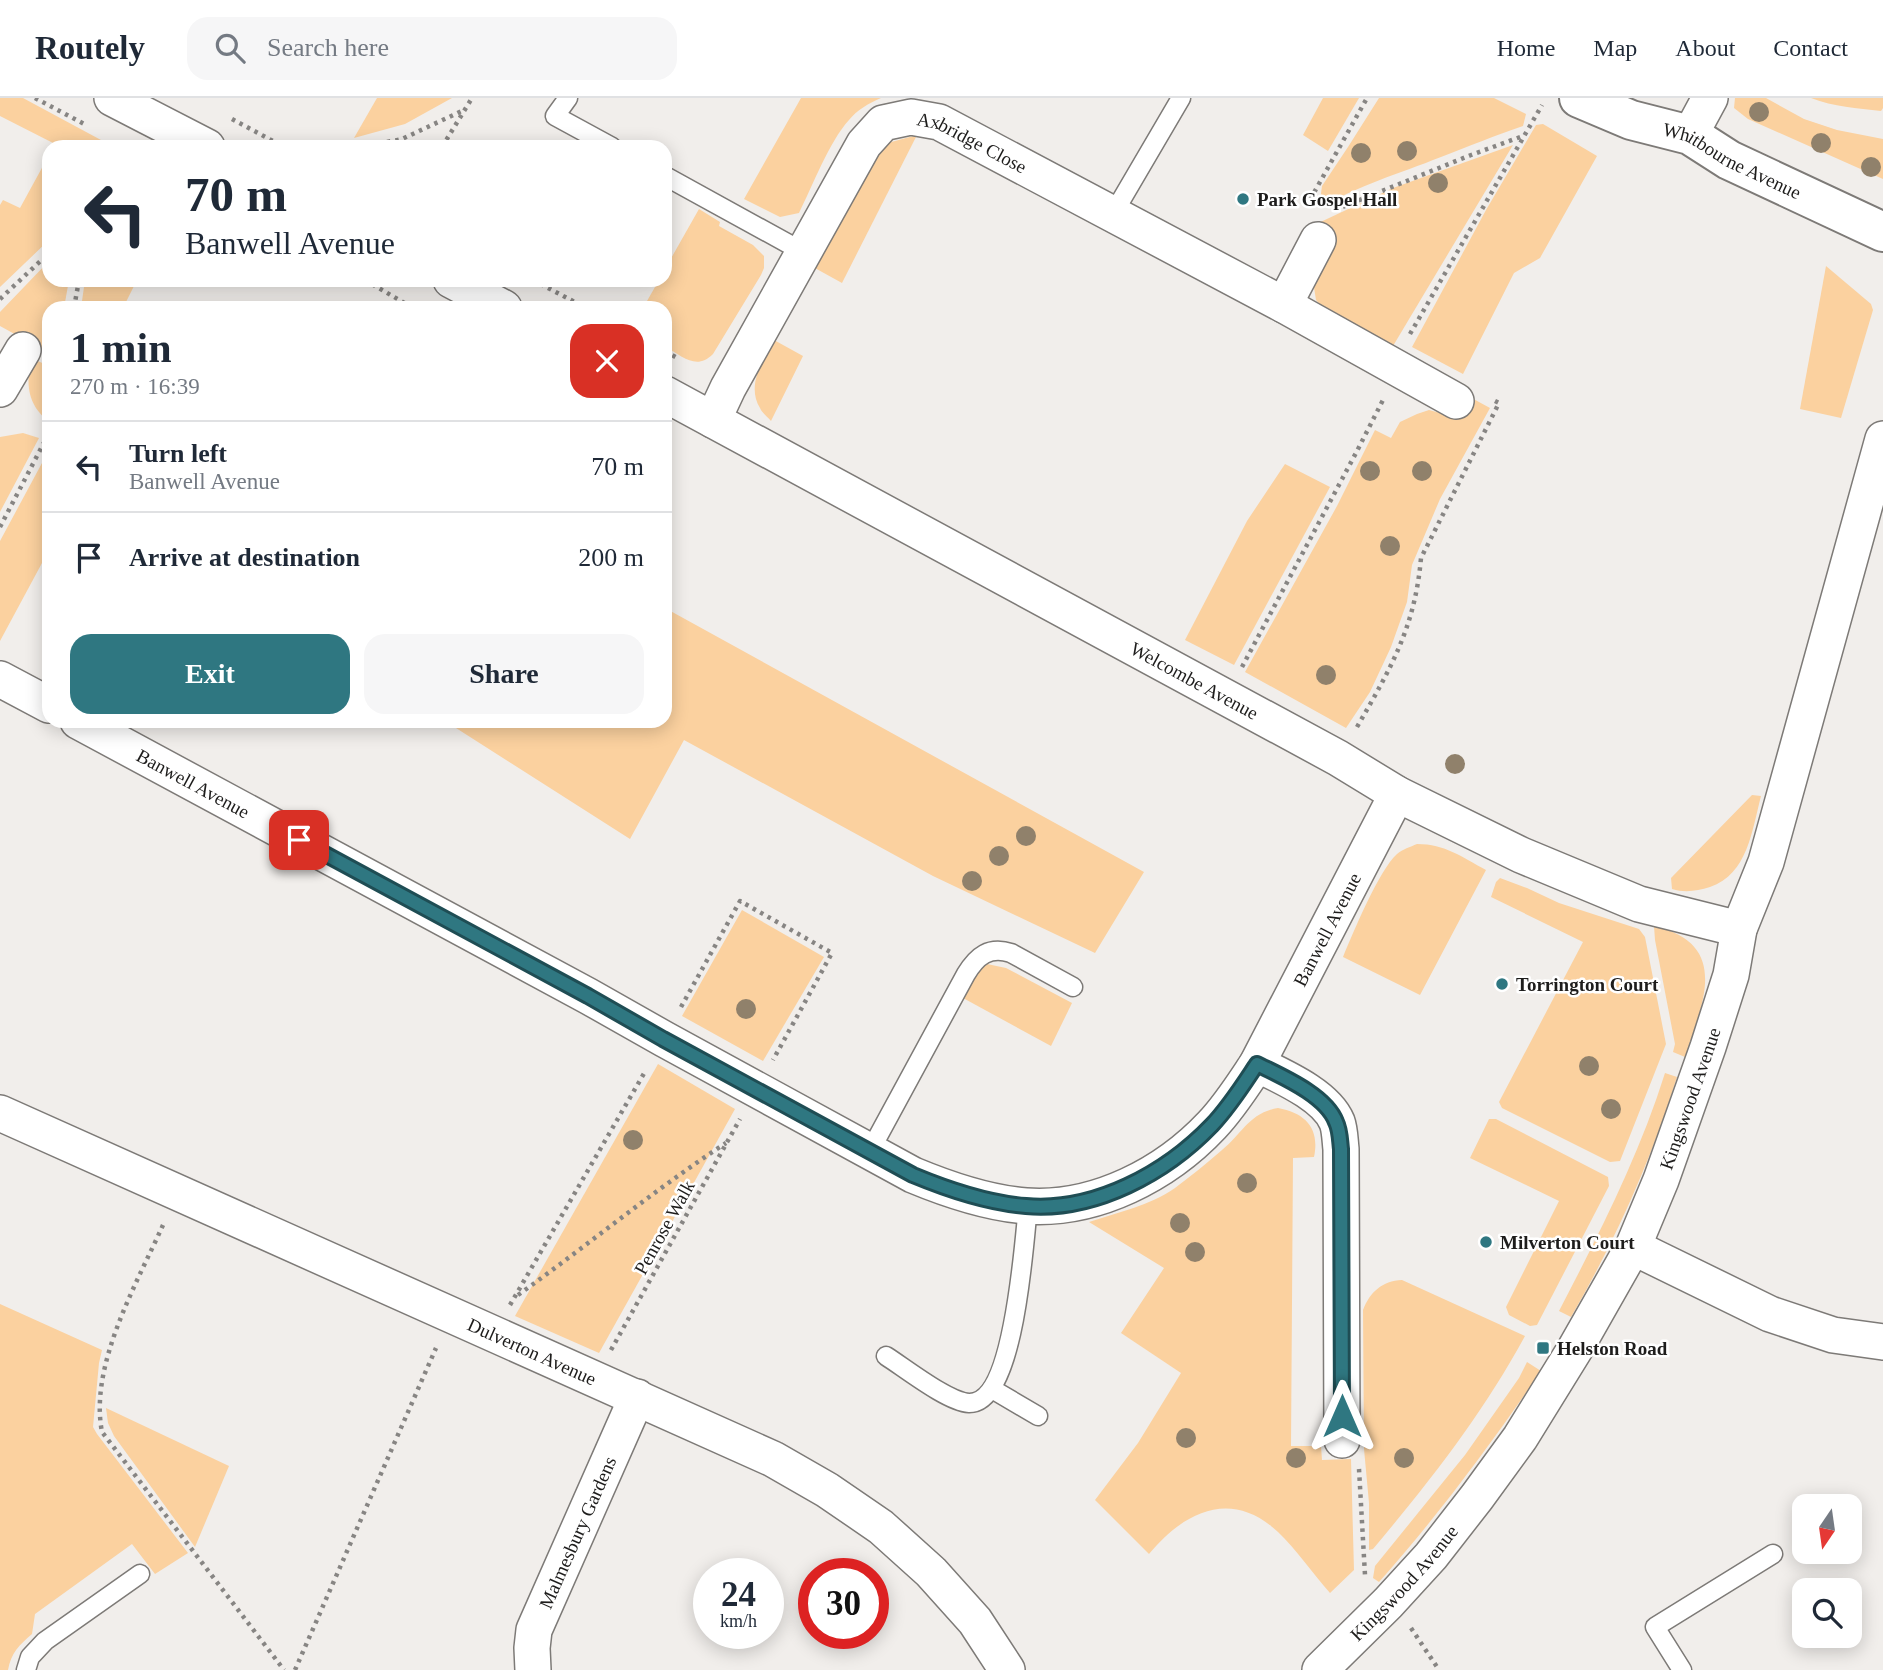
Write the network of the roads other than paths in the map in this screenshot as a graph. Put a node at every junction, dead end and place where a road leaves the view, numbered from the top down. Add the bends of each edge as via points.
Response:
1 (112, 98) edge
2 (568, 98) edge
3 (1181, 98) edge
4 (1579, 98) edge
5 (1710, 98) edge
6 (1690, 135) junction
7 (193, 140) edge
8 (599, 140) edge
9 (672, 180) edge
10 (1114, 214) junction
11 (1311, 231) road end
12 (1883, 232) edge
13 (804, 253) junction
14 (465, 287) edge
15 (491, 301) edge
16 (1284, 305) junction
17 (23, 350) dead end
18 (0, 389) edge
19 (672, 398) edge
20 (1456, 401) road end
21 (713, 420) junction
22 (1883, 439) edge
23 (0, 679) edge
24 (42, 701) edge
25 (91, 728) edge
26 (1397, 794) junction
27 (1739, 929) junction
28 (1073, 987) dead end
29 (1257, 1064) junction
30 (0, 1113) edge
31 (870, 1151) junction
32 (1028, 1206) junction
33 (1633, 1247) junction
34 (1883, 1342) edge
35 (886, 1356) dead end
36 (992, 1390) junction
37 (637, 1397) junction
38 (1038, 1416) dead end
39 (1342, 1440) dead end
40 (1773, 1553) dead end
41 (140, 1574) dead end
42 (1336, 1664) edge
43 (26, 1670) edge
44 (533, 1670) edge
45 (1007, 1670) edge
46 (1682, 1670) edge

1 - 7 street
2 - 8 lane via 555,116
3 - 10 lane
4 - 6 street, Whitbourne Avenue via 1631,120
5 - 6 street
6 - 12 street, Whitbourne Avenue via 1729,160
9 - 13 lane
10 - 13 street, Axbridge Close via 939,122 911,117 883,123 864,144
10 - 16 street, Axbridge Close
11 - 16 street
13 - 21 street, Axbridge Close
14 - 15 street
16 - 20 street, Axbridge Close
17 - 18 street
19 - 21 street, Welcombe Avenue
21 - 26 street, Welcombe Avenue
22 - 27 street, Kingswood Avenue via 1766,862
23 - 24 street
25 - 31 street, Banwell Avenue
26 - 27 street, Welcombe Avenue via 1521,855 1639,904
26 - 29 street, Banwell Avenue
27 - 33 street, Kingswood Avenue via 1731,975 1708,1047
28 - 31 lane via 1002,950 984,953 974,961
29 - 32 street, Banwell Avenue via 1212,1125 1154,1172 1090,1199
29 - 39 street via 1309,1091 1336,1121 1341,1149
30 - 37 street, Dulverton Avenue
31 - 32 street, Banwell Avenue via 940,1186
32 - 36 lane via 1016,1312
33 - 34 street via 1770,1314 1833,1335
33 - 42 street, Kingswood Avenue via 1527,1427 1431,1556
35 - 36 lane via 955,1401 976,1402
36 - 38 lane
37 - 44 street, Malmesbury Gardens via 534,1630
37 - 45 street, Dulverton Avenue via 773,1458 881,1527 931,1572 975,1621
40 - 46 lane via 1655,1627
41 - 43 lane via 45,1640 30,1657

